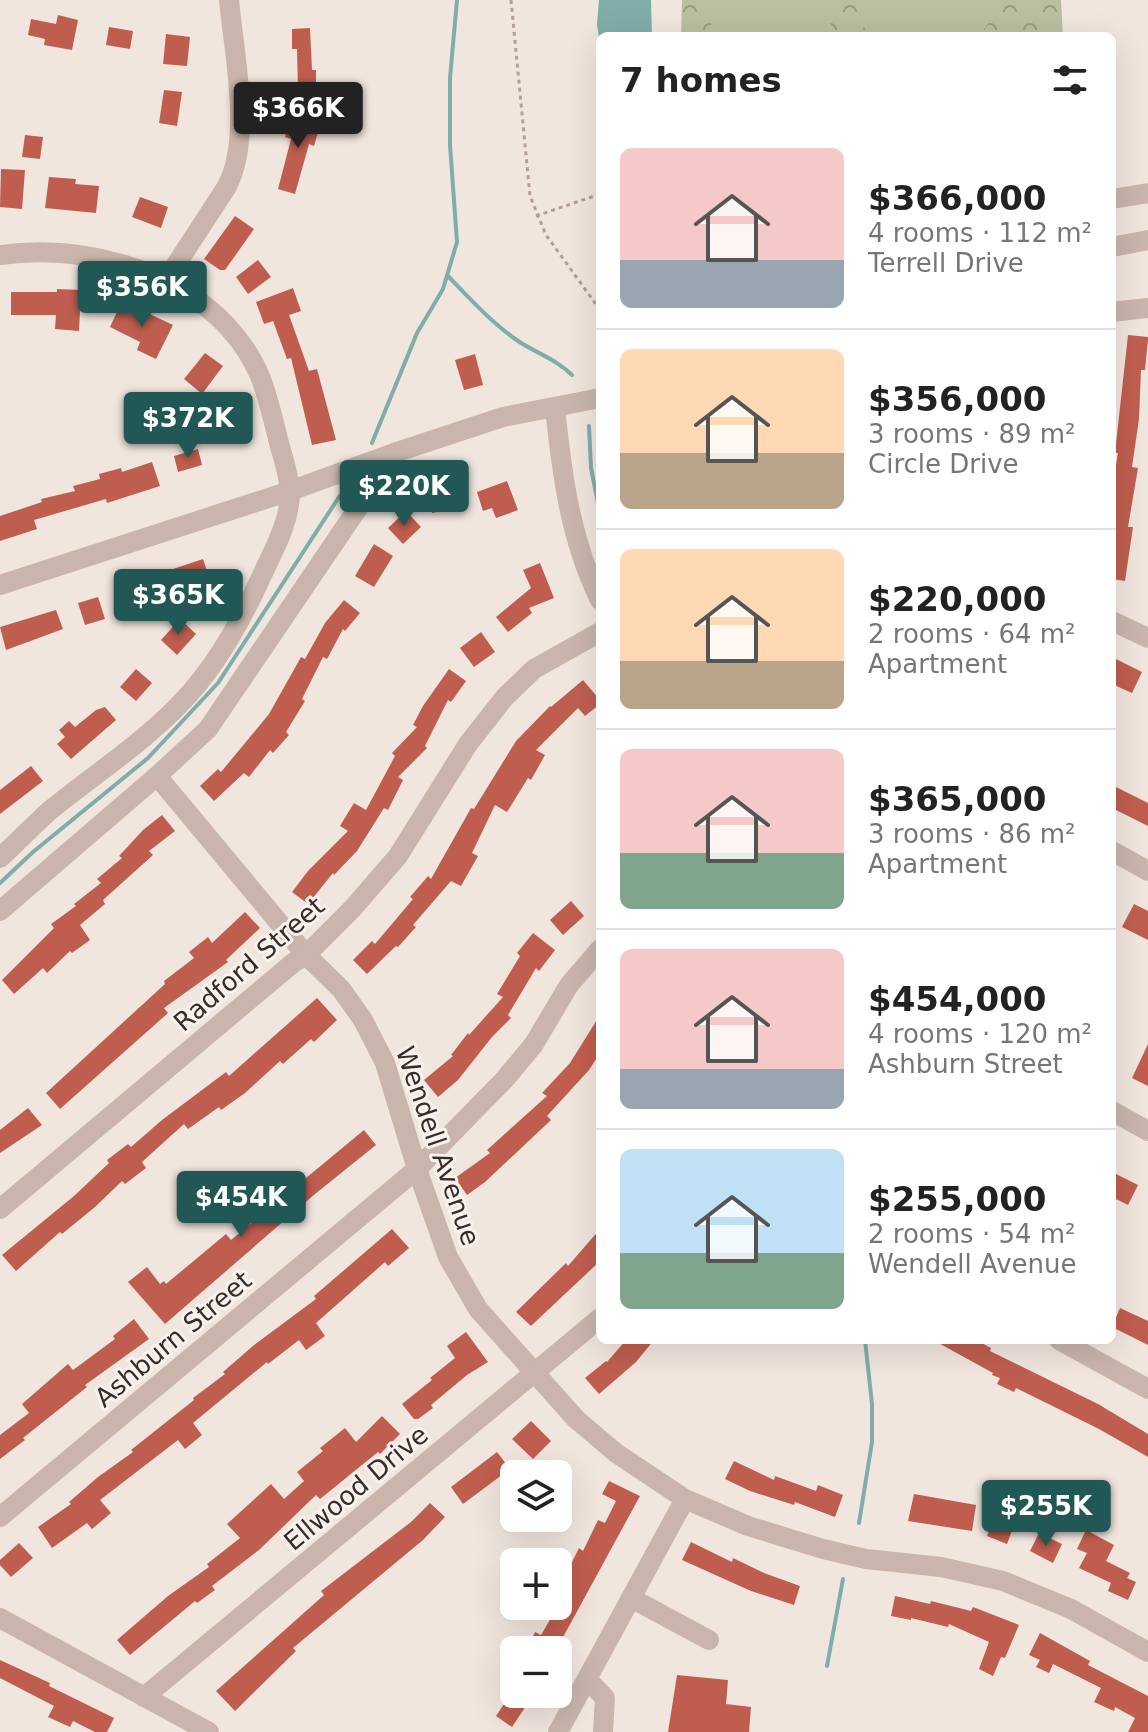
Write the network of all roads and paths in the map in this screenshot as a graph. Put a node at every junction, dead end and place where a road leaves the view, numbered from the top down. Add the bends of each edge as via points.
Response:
1 (229, 0) edge
2 (511, 0) edge
3 (1148, 193) edge
4 (596, 195) edge
5 (1116, 198) edge
6 (536, 216) junction
7 (1148, 240) edge
8 (1116, 246) edge
9 (0, 255) edge
10 (166, 280) junction
11 (596, 304) edge
12 (1148, 308) edge
13 (1116, 312) edge
14 (596, 399) edge
15 (555, 408) junction
16 (397, 452) junction
17 (290, 491) junction
18 (0, 585) edge
19 (596, 592) edge
20 (1116, 623) edge
21 (596, 634) edge
22 (1148, 638) edge
23 (157, 776) junction
24 (1116, 853) edge
25 (0, 858) edge
26 (1148, 871) edge
27 (0, 911) edge
28 (596, 954) edge
29 (306, 955) junction
30 (1116, 1113) edge
31 (1148, 1131) edge
32 (417, 1169) junction
33 (0, 1209) edge
34 (596, 1321) edge
35 (1066, 1344) edge
36 (534, 1374) junction
37 (1148, 1389) edge
38 (685, 1499) junction
39 (0, 1517) edge
40 (631, 1598) junction
41 (0, 1618) edge
42 (709, 1640) dead end
43 (1148, 1652) edge
44 (587, 1679) junction
45 (144, 1697) junction
46 (209, 1732) edge
47 (558, 1732) edge
48 (603, 1732) edge

1 - 10 street via 240,152 226,188
2 - 6 path
3 - 5 street
4 - 6 path
6 - 11 path
7 - 8 street
9 - 10 street via 88,257
10 - 17 street via 215,314 254,362 264,382
12 - 13 street
14 - 15 street
15 - 16 street via 503,417
15 - 19 street via 565,495
16 - 17 street
16 - 23 street via 208,729
17 - 18 street
17 - 25 street via 287,520 252,597 204,675 134,748 48,813
20 - 22 street
21 - 29 street, Radford Street via 534,669 505,697 468,744 398,856
23 - 27 street
23 - 29 street, Wendell Avenue
24 - 26 street
28 - 32 street, Ashburn Street via 505,1079
29 - 32 street, Wendell Avenue via 363,1020 385,1063
29 - 33 street, Radford Street
30 - 31 street
32 - 36 street, Wendell Avenue via 448,1257 478,1309
32 - 39 street, Ashburn Street
34 - 36 street, Ellwood Drive
35 - 37 street
36 - 38 street, Wendell Avenue via 616,1453
36 - 45 street, Ellwood Drive
38 - 40 street
38 - 43 street, Wendell Avenue via 823,1549 1003,1581 1071,1609
40 - 42 street
40 - 44 street
41 - 45 street
44 - 47 street
44 - 48 street via 605,1698
45 - 46 street

